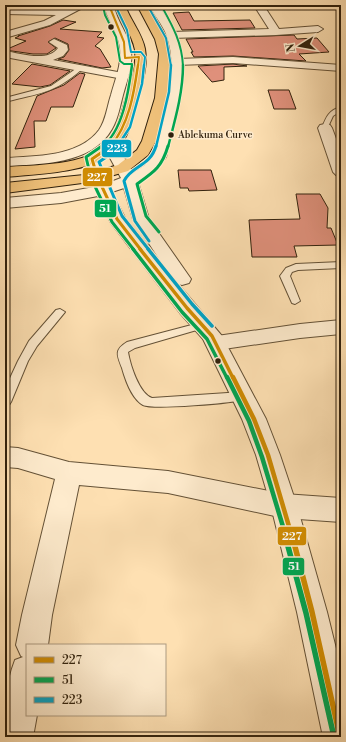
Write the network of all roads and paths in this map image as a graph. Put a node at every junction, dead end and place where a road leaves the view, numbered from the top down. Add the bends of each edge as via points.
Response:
1 (83, 5) edge
2 (109, 5) edge
3 (120, 5) edge
4 (270, 5) edge
5 (156, 8) edge
6 (144, 9) edge
7 (5, 11) edge
8 (70, 12) junction
9 (318, 29) dead end
10 (276, 32) junction
11 (5, 35) edge
12 (171, 35) junction
13 (54, 42) dead end
14 (5, 54) edge
15 (125, 58) junction
16 (139, 58) junction
17 (42, 60) junction
18 (177, 62) junction
19 (80, 68) junction
20 (341, 68) edge
21 (122, 76) junction
22 (5, 100) edge
23 (341, 109) edge
24 (124, 125) junction
25 (325, 128) joint
26 (111, 147) junction
27 (142, 152) junction
28 (90, 153) junction
29 (158, 157) junction
30 (5, 162) edge
31 (61, 166) junction
32 (5, 172) edge
33 (341, 172) edge
34 (126, 174) junction
35 (68, 182) junction
36 (101, 183) junction
37 (5, 188) edge
38 (25, 202) junction
39 (5, 203) edge
40 (341, 265) edge
41 (295, 301) dead end
42 (60, 312) dead end
43 (341, 327) edge
44 (209, 333) junction
45 (243, 396) junction
46 (5, 402) edge
47 (5, 457) edge
48 (69, 473) junction
49 (284, 506) junction
50 (341, 510) edge
51 (32, 644) edge
52 (26, 678) edge
53 (16, 737) edge
54 (340, 737) edge

1 - 8 street
2 - 15 street via 124,41
3 - 16 main road via 135,35 140,50
4 - 10 street via 260,7
5 - 6 main road
5 - 12 street
6 - 27 main road via 160,39 164,69 161,98 150,141
7 - 8 street
8 - 11 street via 48,23
9 - 10 street
10 - 12 street
12 - 18 street
13 - 17 street via 63,47 63,50
14 - 17 street
15 - 16 main road
15 - 21 street
16 - 24 main road via 136,83
17 - 19 street
18 - 20 street via 233,60
18 - 29 street via 176,83
19 - 21 street
19 - 22 lane via 52,88
21 - 28 street via 113,111 104,132
23 - 25 lane via 330,115
24 - 26 main road
24 - 27 main road via 125,142
25 - 33 street
26 - 28 main road
26 - 34 street
27 - 29 main road
27 - 34 main road
28 - 30 street
28 - 31 main road
28 - 36 street
29 - 34 street via 151,168
31 - 32 main road
31 - 35 main road
34 - 36 street
34 - 44 street via 141,219 206,312
35 - 36 main road
35 - 37 main road
35 - 38 main road via 59,190
36 - 38 street
36 - 44 street via 117,219
38 - 39 street
40 - 41 lane via 296,267 289,270 285,276
42 - 46 lane via 33,344
43 - 44 street via 300,331
44 - 45 street
44 - 45 lane via 131,345 123,350 123,358 139,396 147,402 159,403
45 - 49 street via 268,455
47 - 48 street via 18,458
48 - 49 street via 168,482
48 - 51 street via 38,607
49 - 50 street
49 - 54 street via 312,612
52 - 53 street

